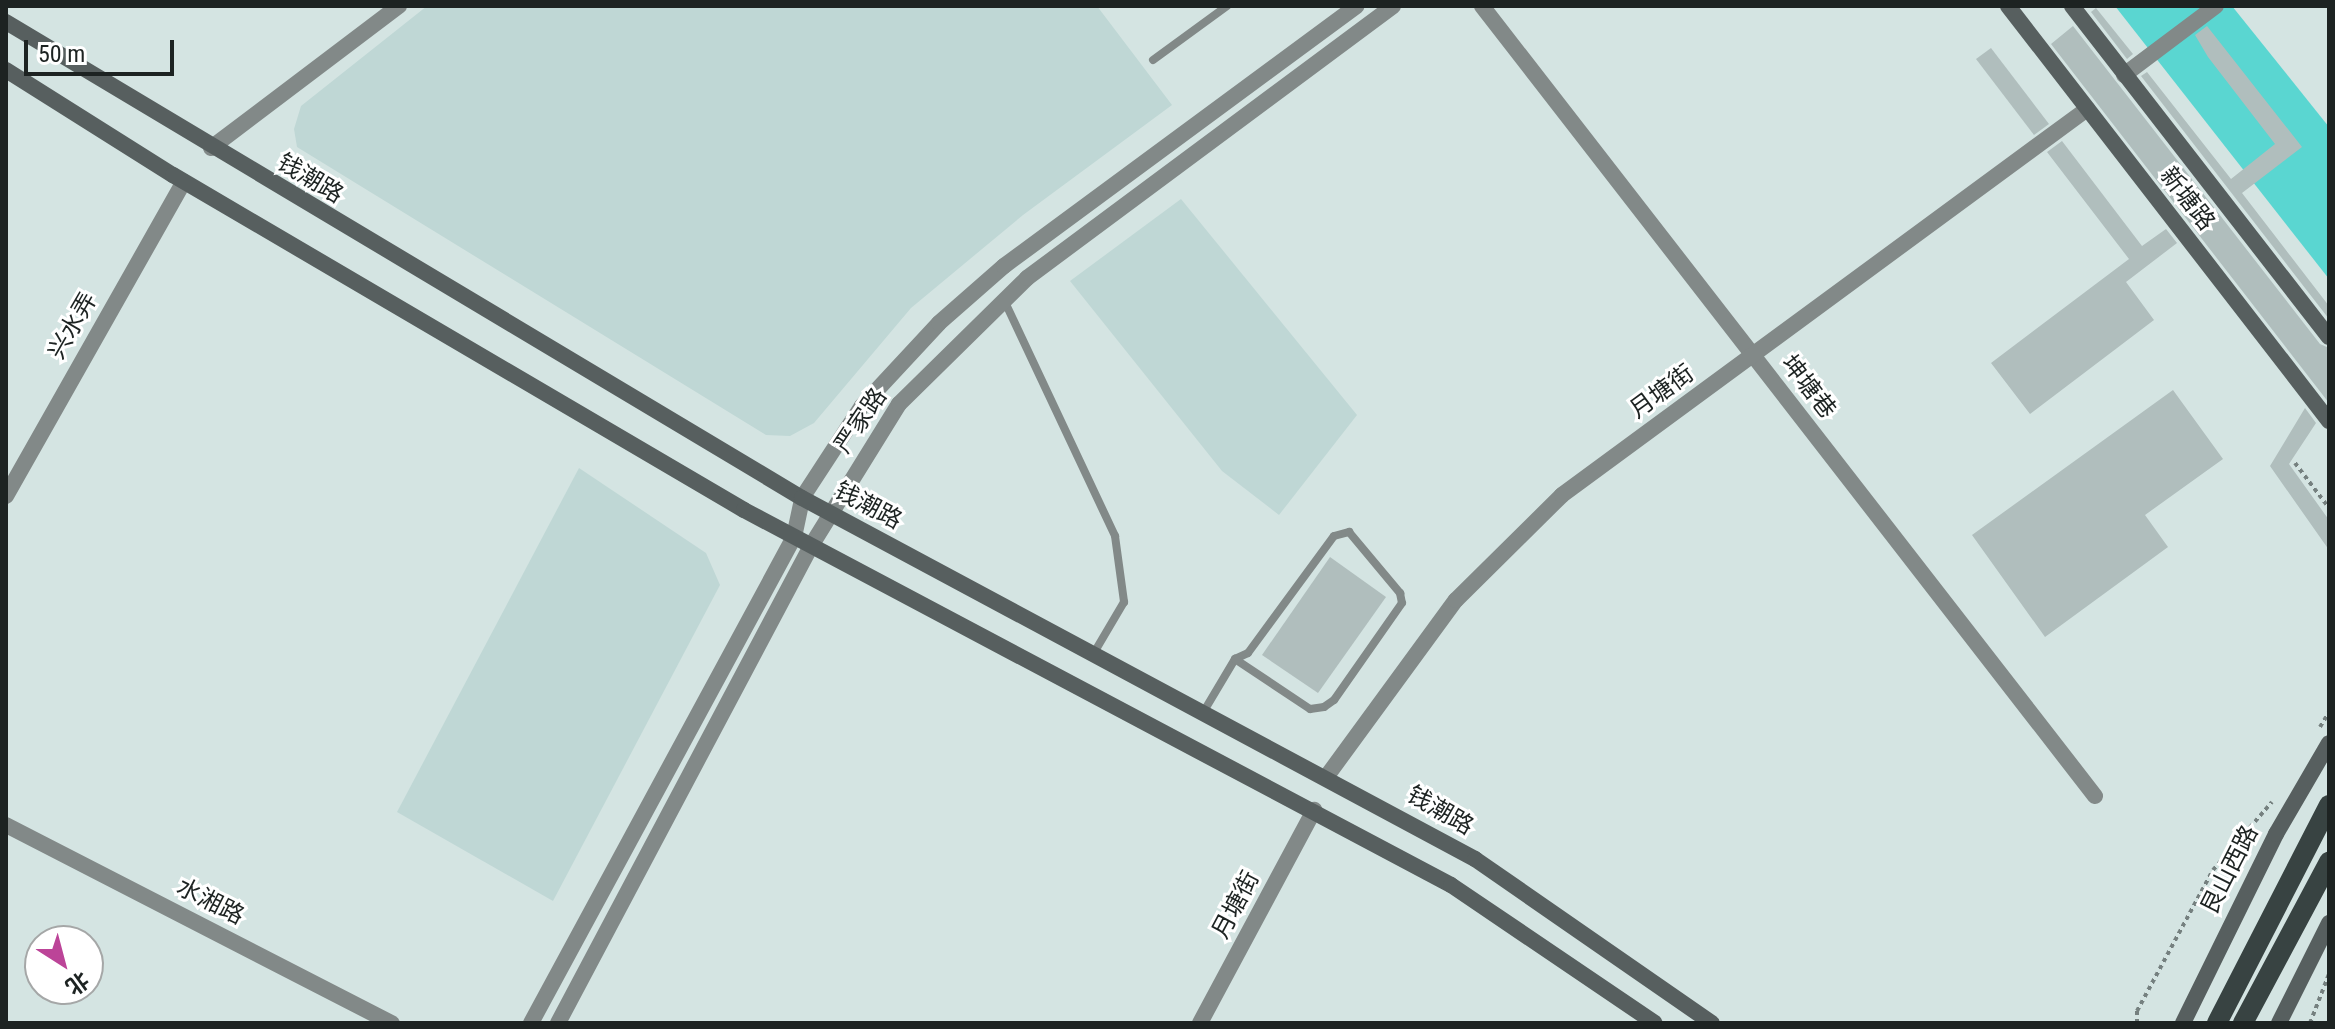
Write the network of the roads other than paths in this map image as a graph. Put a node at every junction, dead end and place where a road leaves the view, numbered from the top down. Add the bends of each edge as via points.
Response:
1 (399, 6) edge
2 (1227, 6) edge
3 (1357, 6) edge
4 (1393, 6) edge
5 (1482, 6) edge
6 (2008, 6) edge
7 (2072, 6) edge
8 (2216, 6) edge
9 (6, 22) edge
10 (1153, 60) dead end
11 (6, 70) edge
12 (2124, 75) junction
13 (2087, 109) junction
14 (211, 148) junction
15 (184, 182) junction
16 (1003, 299) junction
17 (2329, 337) edge
18 (1753, 355) junction
19 (2329, 421) edge
20 (6, 496) edge
21 (802, 498) junction
22 (831, 514) junction
23 (794, 537) junction
24 (811, 546) junction
25 (1094, 653) junction
26 (1235, 659) junction
27 (1204, 711) junction
28 (2322, 738) edge
29 (1327, 776) junction
30 (2095, 796) dead end
31 (2329, 805) edge
32 (1314, 810) junction
33 (6, 825) edge
34 (2329, 862) edge
35 (2329, 923) edge
36 (392, 1023) edge
37 (531, 1023) edge
38 (558, 1023) edge
39 (1200, 1023) edge
40 (1655, 1023) edge
41 (1712, 1023) edge
42 (2183, 1023) edge
43 (2217, 1023) edge
44 (2243, 1023) edge
45 (2279, 1023) edge

1 - 14 street
2 - 10 lane
3 - 21 street, 严家路 via 1062,221 939,323 862,406
4 - 16 street, 严家路 via 1080,235
5 - 18 street, 坤塘巷
6 - 13 main road, 新塘路
7 - 12 main road, 新塘路
8 - 12 street
9 - 14 main road, 钱潮路
11 - 15 main road
12 - 17 main road, 新塘路
13 - 18 street, 月塘街
13 - 19 main road, 新塘路
14 - 21 main road, 钱潮路
15 - 20 street, 兴水弄
15 - 23 main road
16 - 22 street, 严家路 via 899,404
16 - 25 lane via 1115,536 1124,602
18 - 29 street, 月塘街 via 1562,495 1491,560
18 - 30 street, 坤塘巷
21 - 22 main road, 钱潮路
21 - 23 street, 严家路
22 - 24 street, 严家路
22 - 25 main road, 钱潮路
23 - 24 main road
23 - 37 street, 严家路
24 - 32 main road
24 - 38 street, 严家路
25 - 27 main road, 钱潮路
26 - 26 lane via 1310,709 1324,707 1402,603 1400,593 1349,532 1334,536 1248,653
26 - 27 lane
27 - 29 main road, 钱潮路
28 - 42 main road, 艮山西路
29 - 41 main road, 钱潮路 via 1475,859
31 - 43 main road
32 - 39 street, 月塘街
32 - 40 main road via 1478,901
33 - 36 street, 水湘路
34 - 44 main road
35 - 45 main road

